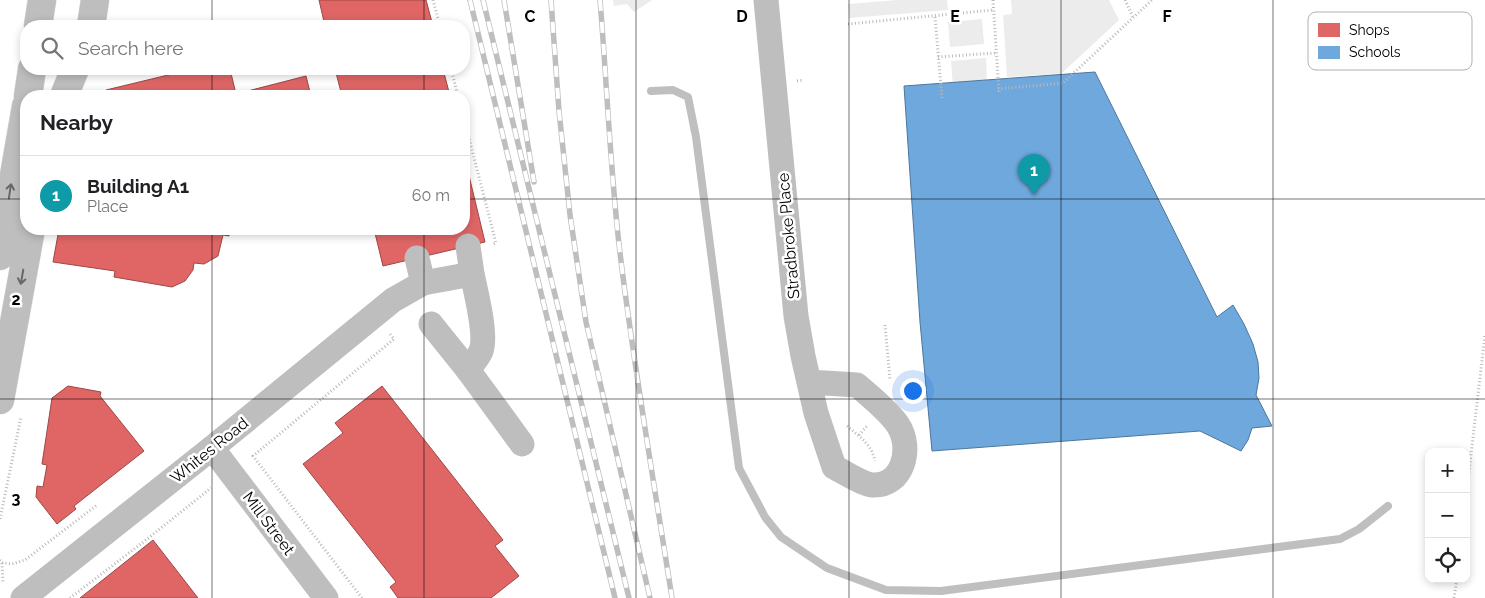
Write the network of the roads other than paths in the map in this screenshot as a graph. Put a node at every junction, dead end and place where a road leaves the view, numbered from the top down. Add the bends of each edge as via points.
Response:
1 (42, 0) edge
2 (95, 0) edge
3 (766, 0) edge
4 (39, 20) edge
5 (92, 20) edge
6 (31, 75) edge
7 (73, 75) edge
8 (29, 90) edge
9 (66, 90) edge
10 (20, 141) edge
11 (30, 235) edge
12 (468, 248) road end
13 (0, 256) edge
14 (417, 258) dead end
15 (472, 274) junction
16 (422, 283) junction
17 (431, 324) dead end
18 (468, 370) junction
19 (809, 382) junction
20 (0, 400) edge
21 (522, 444) dead end
22 (212, 448) junction
23 (23, 598) edge
24 (326, 598) edge

1 - 4 highway
2 - 5 highway
3 - 19 street, Stradbroke Place via 796,316
6 - 8 highway
7 - 9 highway
13 -> 10 highway
11 -> 20 highway
12 - 15 street
14 - 16 street
15 - 16 street
15 - 18 street via 483,345
16 - 22 street, Whites Road via 384,307
17 - 18 street
18 - 21 street
19 - 19 street, Stradbroke Place via 834,467 869,485 883,485 895,477 904,461 905,441 898,425 857,385
22 - 23 street, Whites Road
22 - 24 street, Mill Street

